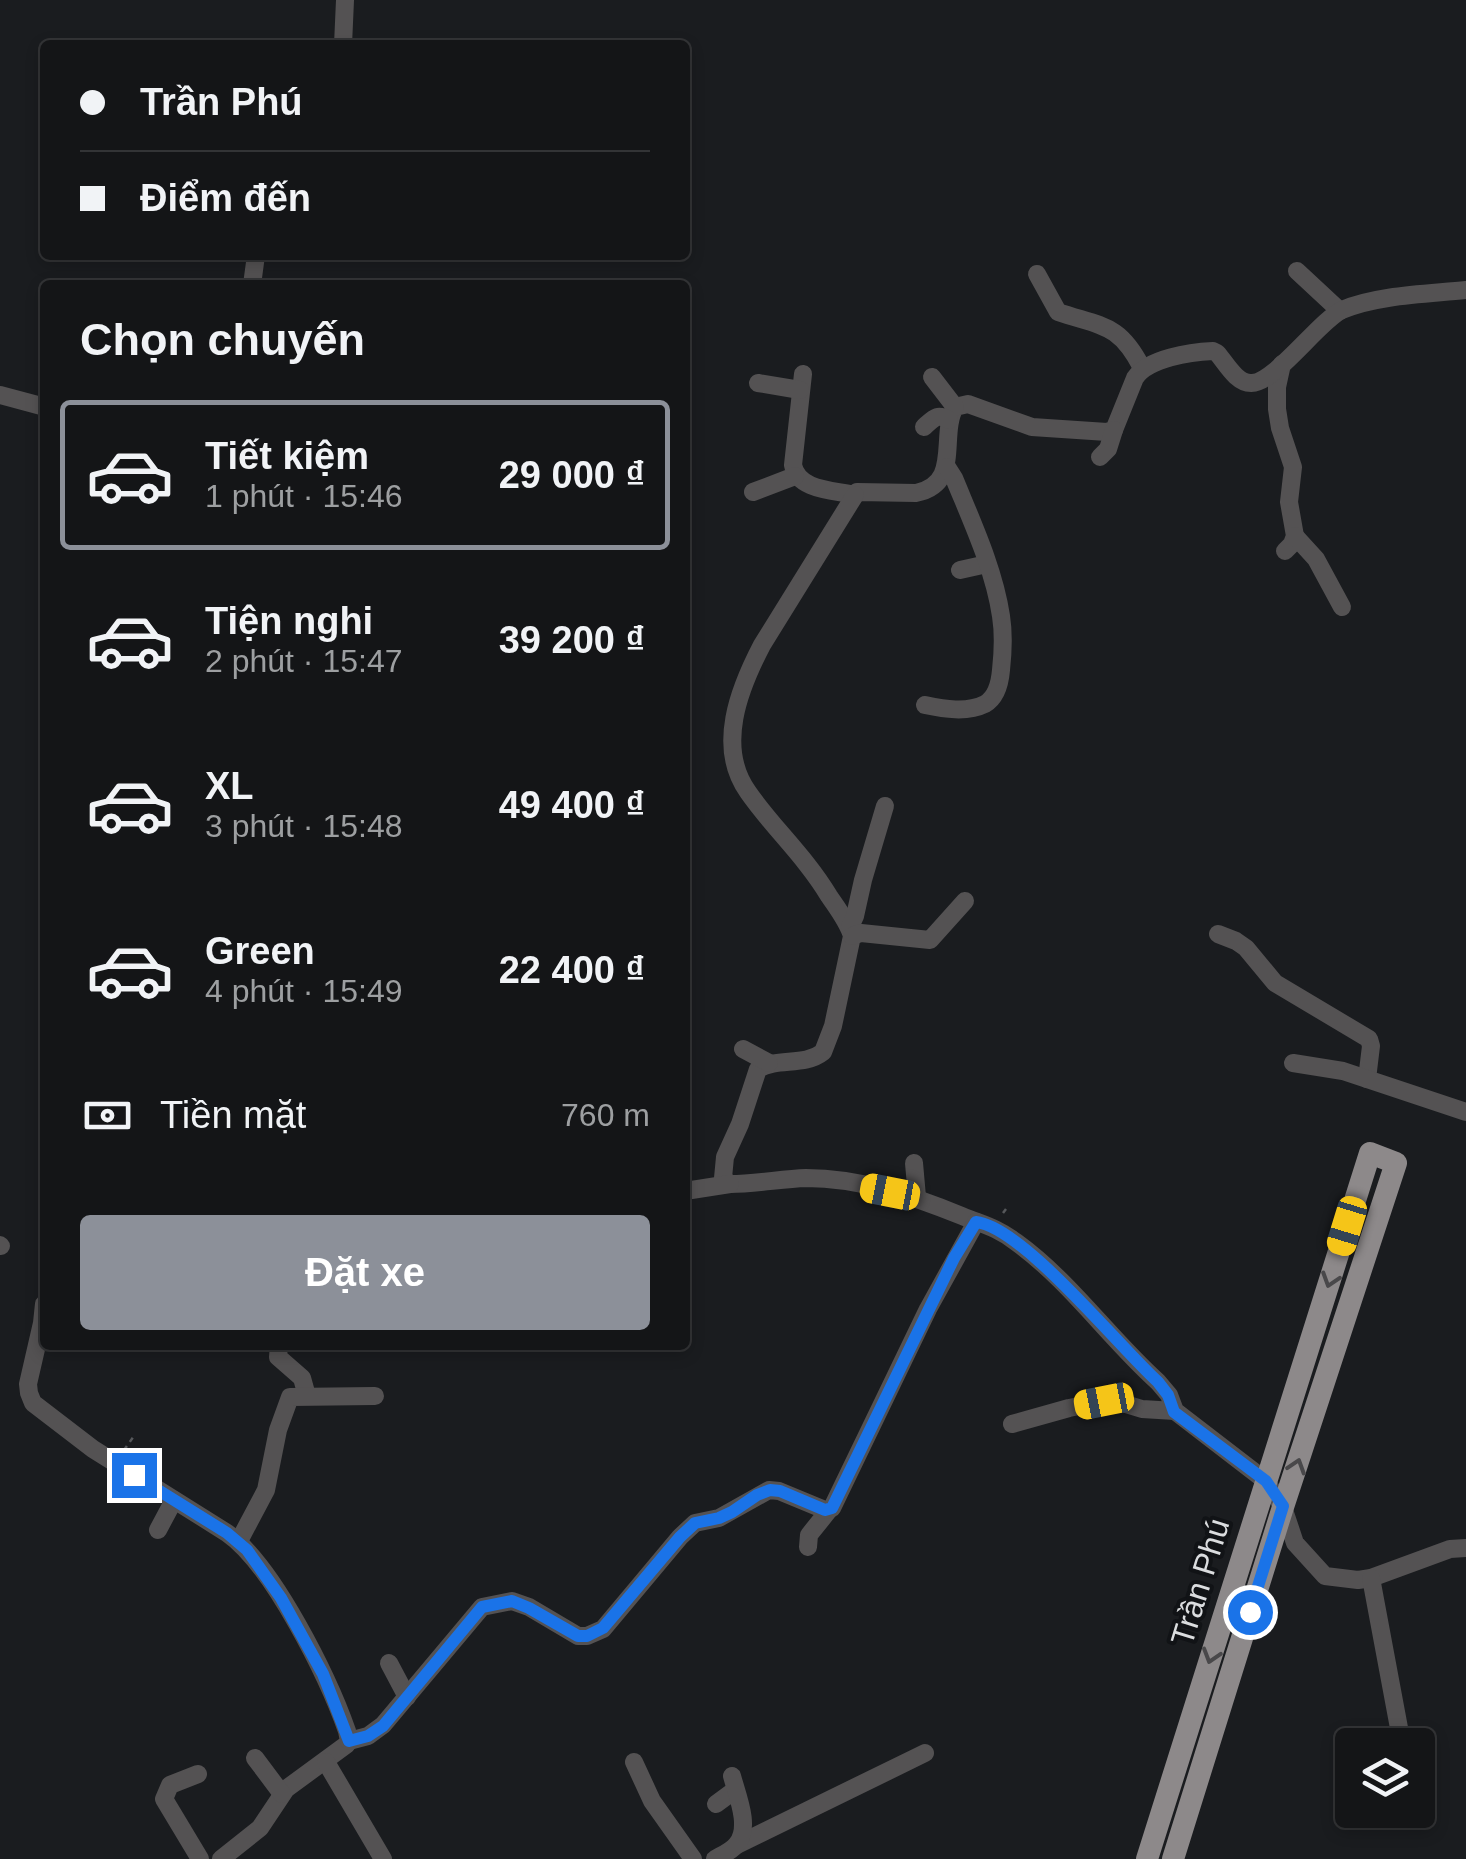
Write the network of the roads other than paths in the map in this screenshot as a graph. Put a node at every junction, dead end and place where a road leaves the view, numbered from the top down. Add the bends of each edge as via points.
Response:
1 (345, 0) edge
2 (343, 40) edge
3 (1296, 271) dead end
4 (1036, 274) dead end
5 (1466, 290) edge
6 (1340, 311) junction
7 (1282, 364) junction
8 (1142, 368) junction
9 (932, 377) dead end
10 (758, 383) dead end
11 (0, 395) edge
12 (40, 406) edge
13 (952, 413) junction
14 (924, 426) dead end
15 (1114, 430) junction
16 (1100, 457) dead end
17 (946, 467) junction
18 (795, 476) junction
19 (753, 492) dead end
20 (855, 495) junction
21 (988, 564) junction
22 (960, 570) dead end
23 (1342, 606) dead end
24 (924, 706) dead end
25 (885, 806) dead end
26 (965, 901) dead end
27 (851, 931) junction
28 (1218, 934) dead end
29 (743, 1049) dead end
30 (769, 1063) junction
31 (1293, 1063) dead end
32 (1367, 1079) junction
33 (1466, 1112) edge
34 (914, 1163) dead end
35 (730, 1184) junction
36 (690, 1190) edge
37 (917, 1198) junction
38 (976, 1222) junction
39 (40, 1332) edge
40 (278, 1350) edge
41 (307, 1396) junction
42 (375, 1396) dead end
43 (1174, 1412) junction
44 (1012, 1424) dead end
45 (1266, 1481) junction
46 (174, 1500) junction
47 (1283, 1506) junction
48 (829, 1510) junction
49 (158, 1530) dead end
50 (238, 1541) junction
51 (808, 1547) dead end
52 (1466, 1548) edge
53 (1372, 1578) junction
54 (390, 1663) dead end
55 (407, 1697) junction
56 (1399, 1728) dead end
57 (349, 1741) junction
58 (925, 1753) dead end
59 (255, 1758) dead end
60 (326, 1762) junction
61 (634, 1762) dead end
62 (198, 1774) dead end
63 (282, 1794) junction
64 (716, 1804) dead end
65 (737, 1845) junction
66 (200, 1859) edge
67 (222, 1859) edge
68 (383, 1859) edge
69 (693, 1859) edge
70 (715, 1859) edge
71 (1147, 1859) edge
72 (1173, 1859) edge

1 - 2 street
3 - 6 street
4 - 8 street via 1058,312 1113,330
5 - 6 street
6 - 7 street
7 - 8 street via 1252,384 1239,380 1213,351
7 - 23 street via 1277,409 1293,466 1290,544 1316,559
8 - 15 street
9 - 13 street
10 - 18 street via 802,382
11 - 12 street
13 - 14 street
13 - 15 street via 968,404 1032,427
13 - 17 street
15 - 16 street
17 - 20 street via 925,491
17 - 21 street
18 - 19 street
18 - 20 street
20 - 27 street via 749,670 731,751 747,790 812,868
21 - 22 street
21 - 24 street via 1004,644 994,696 956,710
25 - 27 street
26 - 27 street via 930,940
27 - 30 street via 823,1052 805,1061
28 - 32 street via 1246,948 1275,983 1369,1038
29 - 30 street
30 - 35 street via 754,1074 725,1157 723,1178
31 - 32 street
32 - 33 street
34 - 37 street
35 - 36 street
35 - 37 street via 807,1178
37 - 38 street
38 - 43 street via 1019,1244 1057,1279 1158,1382
38 - 48 street
39 - 46 street via 28,1384 34,1402
40 - 41 street via 302,1378
41 - 42 street
41 - 50 street via 288,1401 266,1490
43 - 44 street via 1104,1401
43 - 45 street
45 - 47 street
47 -> 45 main road, Trần Phú via 1396,1163 1370,1153
45 -> 71 main road, Trần Phú
46 - 49 street
46 - 50 street
47 - 53 street via 1295,1543 1317,1570 1335,1578
47 - 72 main road, Trần Phú
48 - 51 street
48 - 55 street via 770,1490 719,1518 695,1523 603,1628 587,1636 512,1601 482,1607
50 - 57 street via 281,1598 323,1674
52 - 53 street
53 - 56 street
54 - 55 street
55 - 57 street via 376,1731
57 - 60 street
58 - 65 street
59 - 63 street
60 - 63 street
60 - 68 street
61 - 69 street
62 - 66 street via 170,1785 164,1799
63 - 67 street via 260,1828
64 - 65 street via 734,1783 743,1820
65 - 70 street

